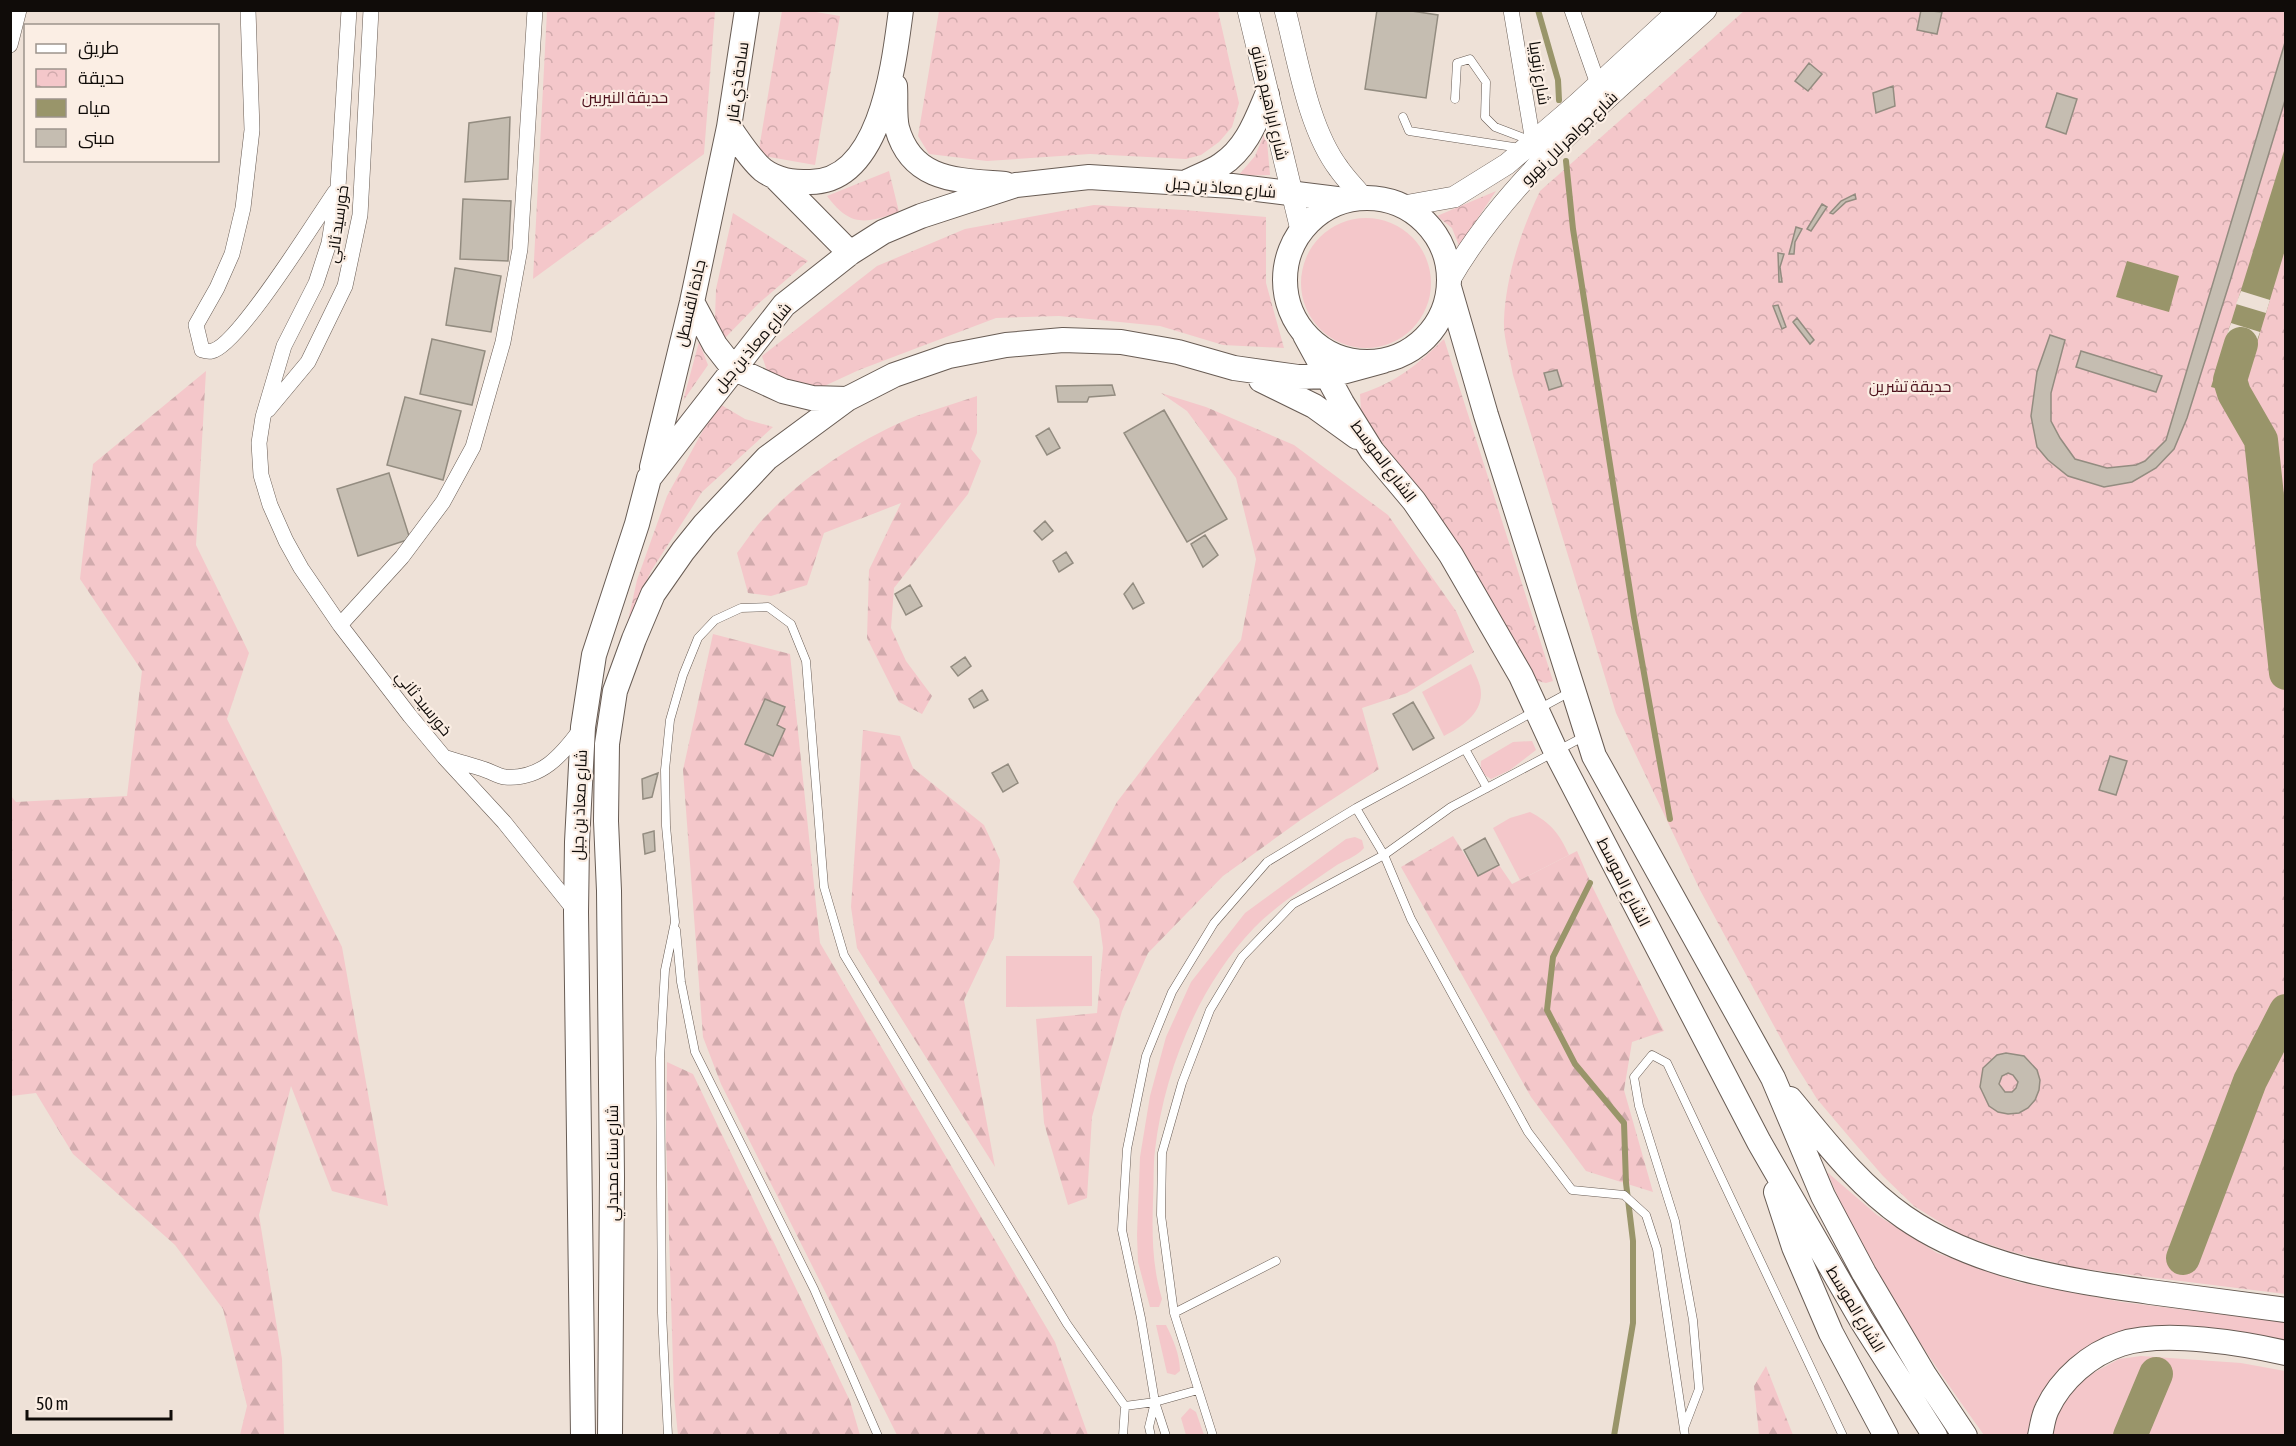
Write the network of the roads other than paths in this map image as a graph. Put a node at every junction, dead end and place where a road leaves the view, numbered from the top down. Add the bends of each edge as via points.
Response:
1 (19, 10) edge
2 (248, 10) edge
3 (349, 10) edge
4 (371, 10) edge
5 (535, 10) edge
6 (747, 10) edge
7 (901, 10) edge
8 (1248, 10) edge
9 (1285, 10) edge
10 (1511, 10) edge
11 (1572, 10) edge
12 (1679, 10) edge
13 (1706, 10) edge
14 (10, 45) edge
15 (894, 62) junction
16 (1598, 84) junction
17 (1267, 94) junction
18 (1455, 99) dead end
19 (1403, 117) dead end
20 (729, 127) junction
21 (1529, 145) junction
22 (777, 179) junction
23 (1185, 183) junction
24 (1016, 185) junction
25 (338, 187) junction
26 (1292, 193) junction
27 (1354, 199) junction
28 (1404, 206) junction
29 (1301, 230) junction
30 (850, 253) junction
31 (1449, 284) junction
32 (692, 302) junction
33 (1305, 335) junction
34 (1383, 361) junction
35 (733, 368) junction
36 (1234, 368) junction
37 (1328, 376) junction
38 (847, 399) junction
39 (263, 417) junction
40 (1372, 451) junction
41 (649, 478) junction
42 (340, 625) junction
43 (1574, 690) junction
44 (1535, 710) junction
45 (582, 727) junction
46 (1588, 735) junction
47 (1465, 748) junction
48 (1556, 752) junction
49 (444, 757) junction
50 (1487, 788) junction
51 (1356, 807) junction
52 (1384, 855) junction
53 (609, 891) joint
54 (576, 912) junction
55 (675, 922) junction
56 (1773, 1078) junction
57 (1759, 1142) junction
58 (1276, 1261) dead end
59 (2286, 1310) edge
60 (1174, 1312) junction
61 (2286, 1353) edge
62 (1198, 1390) junction
63 (1155, 1402) junction
64 (1125, 1406) junction
65 (1685, 1432) edge
66 (583, 1436) edge
67 (610, 1436) edge
68 (668, 1436) edge
69 (878, 1436) edge
70 (1123, 1436) edge
71 (1151, 1436) edge
72 (1166, 1436) edge
73 (1213, 1436) edge
74 (1843, 1436) edge
75 (1886, 1436) edge
76 (1935, 1436) edge
77 (1965, 1436) edge
78 (2040, 1436) edge

1 - 14 street
2 - 25 street via 252,130 243,208 232,254 196,325 202,350 212,351 222,345 260,305
3 - 25 street, خورسيد ثاني
4 - 39 street, خورسيد ثاني via 360,214 345,286 308,363
5 - 42 street via 520,249 502,342 473,447 443,502 402,557
6 - 20 main road, ساحة ذي قار
7 - 15 main road
8 - 17 main road, شارع ابراهيم هنانو
9 - 27 main road via 1309,103
10 - 21 street, شارع زنوبيا
11 - 16 street
12 - 16 main road, شارع جواهر لال نهرو
13 - 31 main road, شارع جواهر لال نهرو via 1540,162 1490,220
15 - 22 main road via 874,129 851,165 815,182
15 - 24 main road via 897,127 909,157 933,173 959,180
16 - 21 main road, شارع جواهر لال نهرو
17 - 23 main road via 1241,147 1221,165
17 - 26 main road, شارع ابراهيم هنانو
18 - 21 lane via 1457,63 1470,59 1486,82 1485,117 1495,127
19 - 21 lane via 1409,131
20 - 22 main road, ساحة ذي قار via 762,168
20 - 32 main road, جادة القسطل
21 - 28 main road, شارع جواهر لال نهرو via 1507,164 1454,197
22 - 30 main road, ساحة ذي قار
23 - 24 main road, شارع معاذ بن جبل via 1089,177
23 - 26 main road, شارع معاذ بن جبل
24 - 30 main road, شارع معاذ بن جبل via 921,216
25 - 39 street, خورسيد ثاني via 329,243 316,283 284,346
26 - 27 main road, شارع معاذ بن جبل
26 - 29 main road, شارع ابراهيم هنانو
27 - 28 main road via 1384,199
27 - 29 main road via 1328,207
28 - 31 main road via 1424,220 1438,240 1447,263
29 - 33 main road via 1290,250 1285,272 1292,316
30 - 35 main road, شارع معاذ بن جبل via 784,305
31 - 34 main road via 1442,313 1428,335 1407,352
31 - 43 main road, الشارع الموسط via 1486,415
32 - 35 main road via 715,345
32 - 41 main road, جادة القسطل
33 - 34 main road via 1321,349 1341,358 1362,363
33 - 37 main road, الشارع الموسط
34 - 37 main road, شارع معاذ بن جبل
35 - 38 main road via 783,391 812,398
35 - 41 main road, شارع معاذ بن جبل
36 - 37 main road, شارع معاذ بن جبل via 1276,376
36 - 38 main road, شارع معاذ بن جبل via 1178,352 1121,342 1063,340 949,356 894,375
36 - 40 main road via 1314,406 1351,430
37 - 40 main road, الشارع الموسط
38 - 53 main road, شارع معاذ بن جبل via 767,458 704,525 653,594 615,691 607,766
39 - 42 street, خورسيد ثاني via 259,443 261,475 270,505 301,568
40 - 44 main road, الشارع الموسط via 1414,501 1451,555 1521,676
41 - 45 main road, شارع معاذ بن جبل via 594,655
42 - 49 street, خورسيد ثاني
43 - 44 lane
43 - 46 main road, الشارع الموسط
44 - 47 lane
44 - 48 main road, الشارع الموسط
45 - 49 street, خورسيد ثاني via 549,766 517,777 503,777
45 - 54 main road, شارع معاذ بن جبل
46 - 48 lane
46 - 56 main road, الشارع الموسط via 1594,756
47 - 50 lane
47 - 51 lane
48 - 50 lane
48 - 57 main road, الشارع الموسط
49 - 54 street, خورسيد ثاني via 504,822
50 - 52 lane via 1451,807
51 - 52 lane
51 - 63 lane via 1267,862 1214,923 1172,992 1146,1056 1126,1149 1122,1230
52 - 60 lane via 1293,904 1242,957 1210,1010 1182,1083 1162,1153 1161,1215
52 - 65 lane via 1411,919 1528,1132 1572,1190 1624,1195 1646,1215 1657,1249
53 - 67 main road, شارع سناء محيدلي
54 - 66 main road, شارع سناء محيدلي
55 - 64 lane via 665,770 670,720 683,675 698,638 715,620 741,608 768,607 791,624 806,661 824,887 844,956 1067,1324
55 - 68 lane via 665,970 660,1058 662,1313
55 - 69 lane via 694,1052 814,1289
56 - 59 main road via 1859,1180 1904,1217 1948,1243 2004,1264 2065,1280
56 - 77 main road, الشارع الموسط via 1838,1225 1925,1376
57 - 75 main road via 1794,1247 1831,1333
57 - 76 main road, الشارع الموسط via 1862,1321
58 - 60 lane
60 - 62 lane
61 - 78 main road via 2184,1338 2122,1344 2092,1358 2071,1374 2047,1409
62 - 63 lane
62 - 73 lane
63 - 64 lane
63 - 71 lane via 1149,1427
63 - 72 lane
64 - 70 lane
65 - 74 lane via 1699,1389 1693,1320 1675,1221 1639,1106 1634,1077 1652,1055 1667,1063

